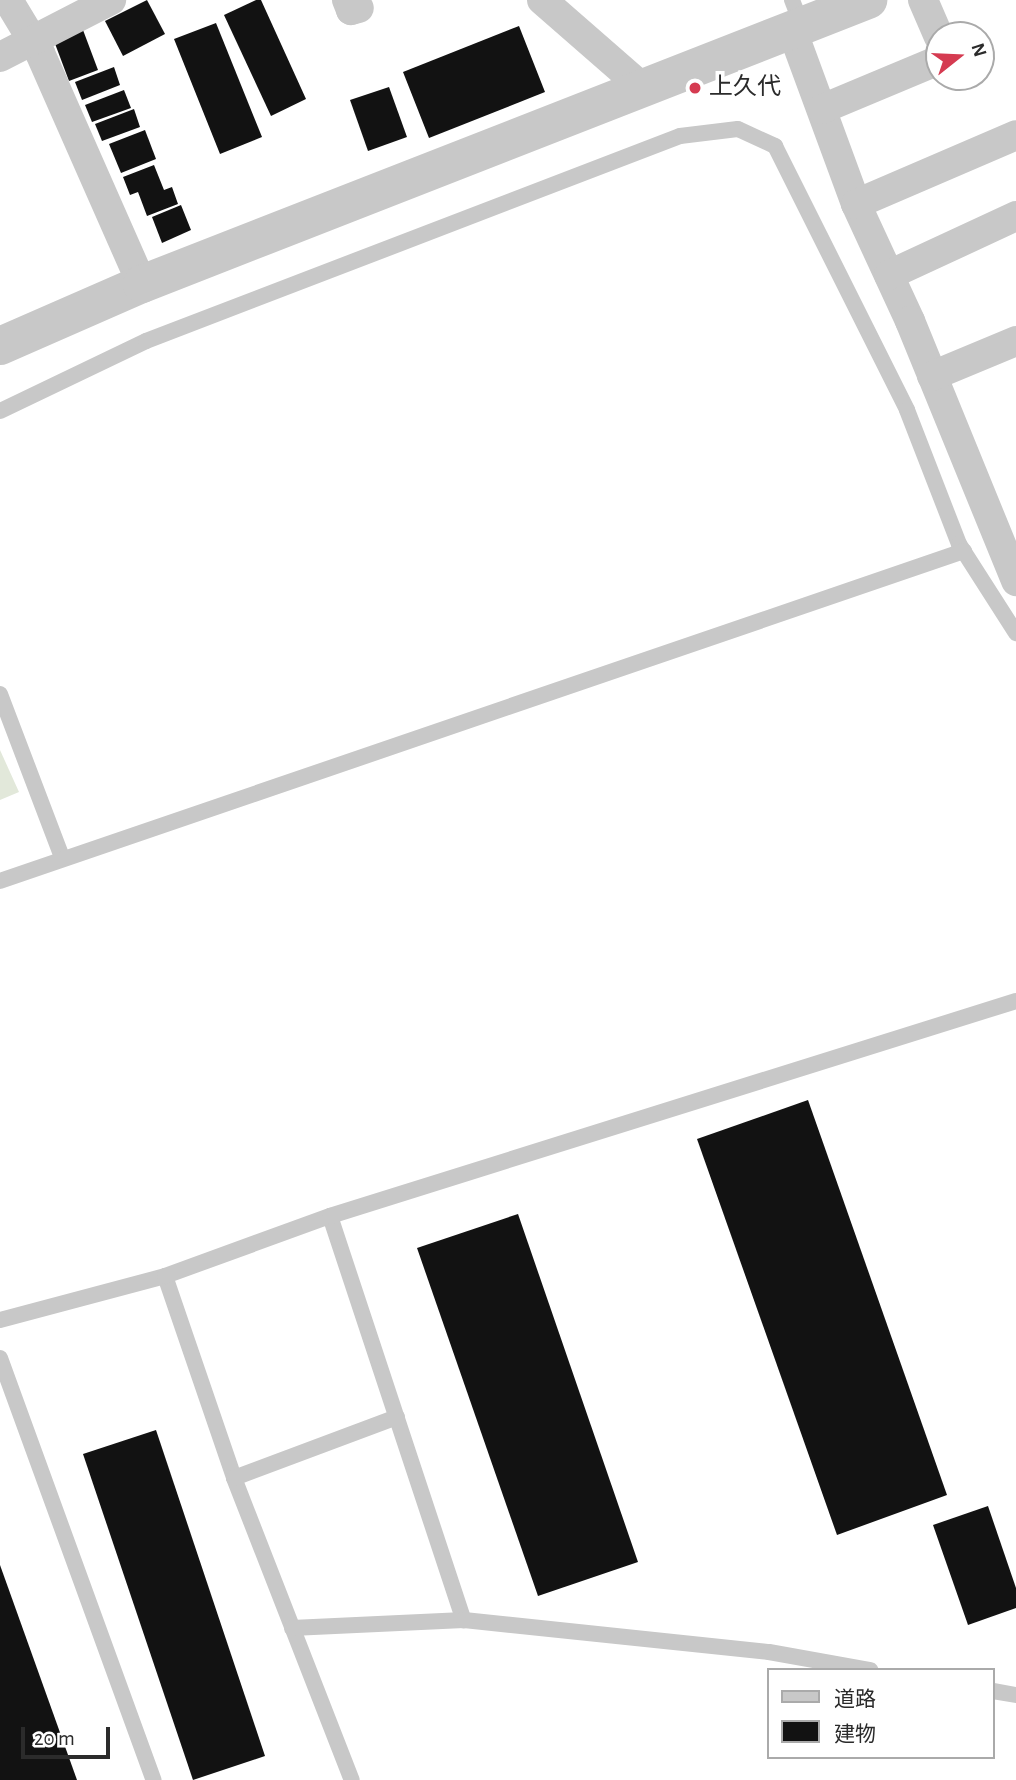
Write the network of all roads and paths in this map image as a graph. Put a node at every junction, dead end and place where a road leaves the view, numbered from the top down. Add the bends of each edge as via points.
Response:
1 (8, 0) edge
2 (111, 0) edge
3 (542, 0) edge
4 (867, 0) edge
5 (923, 0) edge
6 (795, 19) edge
7 (932, 21) edge
8 (33, 41) junction
9 (0, 57) edge
10 (925, 66) edge
11 (644, 89) junction
12 (822, 109) junction
13 (1016, 135) edge
14 (856, 204) junction
15 (1016, 216) edge
16 (889, 275) junction
17 (142, 284) junction
18 (1016, 341) edge
19 (0, 346) edge
20 (932, 376) junction
21 (0, 411) edge
22 (1007, 541) edge
23 (964, 551) junction
24 (1016, 581) edge
25 (1016, 633) edge
26 (0, 694) edge
27 (62, 857) junction
28 (0, 881) edge
29 (1016, 1001) edge
30 (330, 1216) junction
31 (165, 1276) junction
32 (0, 1320) edge
33 (0, 1358) edge
34 (397, 1417) junction
35 (234, 1478) junction
36 (464, 1620) junction
37 (292, 1628) junction
38 (859, 1668) edge
39 (995, 1691) edge
40 (1016, 1695) edge
41 (154, 1780) edge
42 (352, 1780) edge

1 - 8 street
2 - 8 street
3 - 11 street
4 - 6 street
5 - 7 street
6 - 11 street
6 - 12 street
8 - 9 street
8 - 17 street via 104,190
10 - 12 street
11 - 17 street
12 - 14 street
13 - 14 street
14 - 16 street
15 - 16 street
16 - 20 street
17 - 19 street
18 - 20 street
20 - 22 street
21 - 23 lane via 146,341 680,136 738,129 775,146 906,410
22 - 24 street
23 - 25 lane
23 - 27 lane
26 - 27 lane
27 - 28 lane
29 - 30 lane
30 - 31 lane
30 - 34 lane
31 - 32 lane
31 - 35 lane
33 - 41 lane
34 - 35 lane
34 - 36 lane
35 - 37 lane
36 - 37 lane
36 - 38 lane via 769,1652
37 - 42 lane
39 - 40 lane

